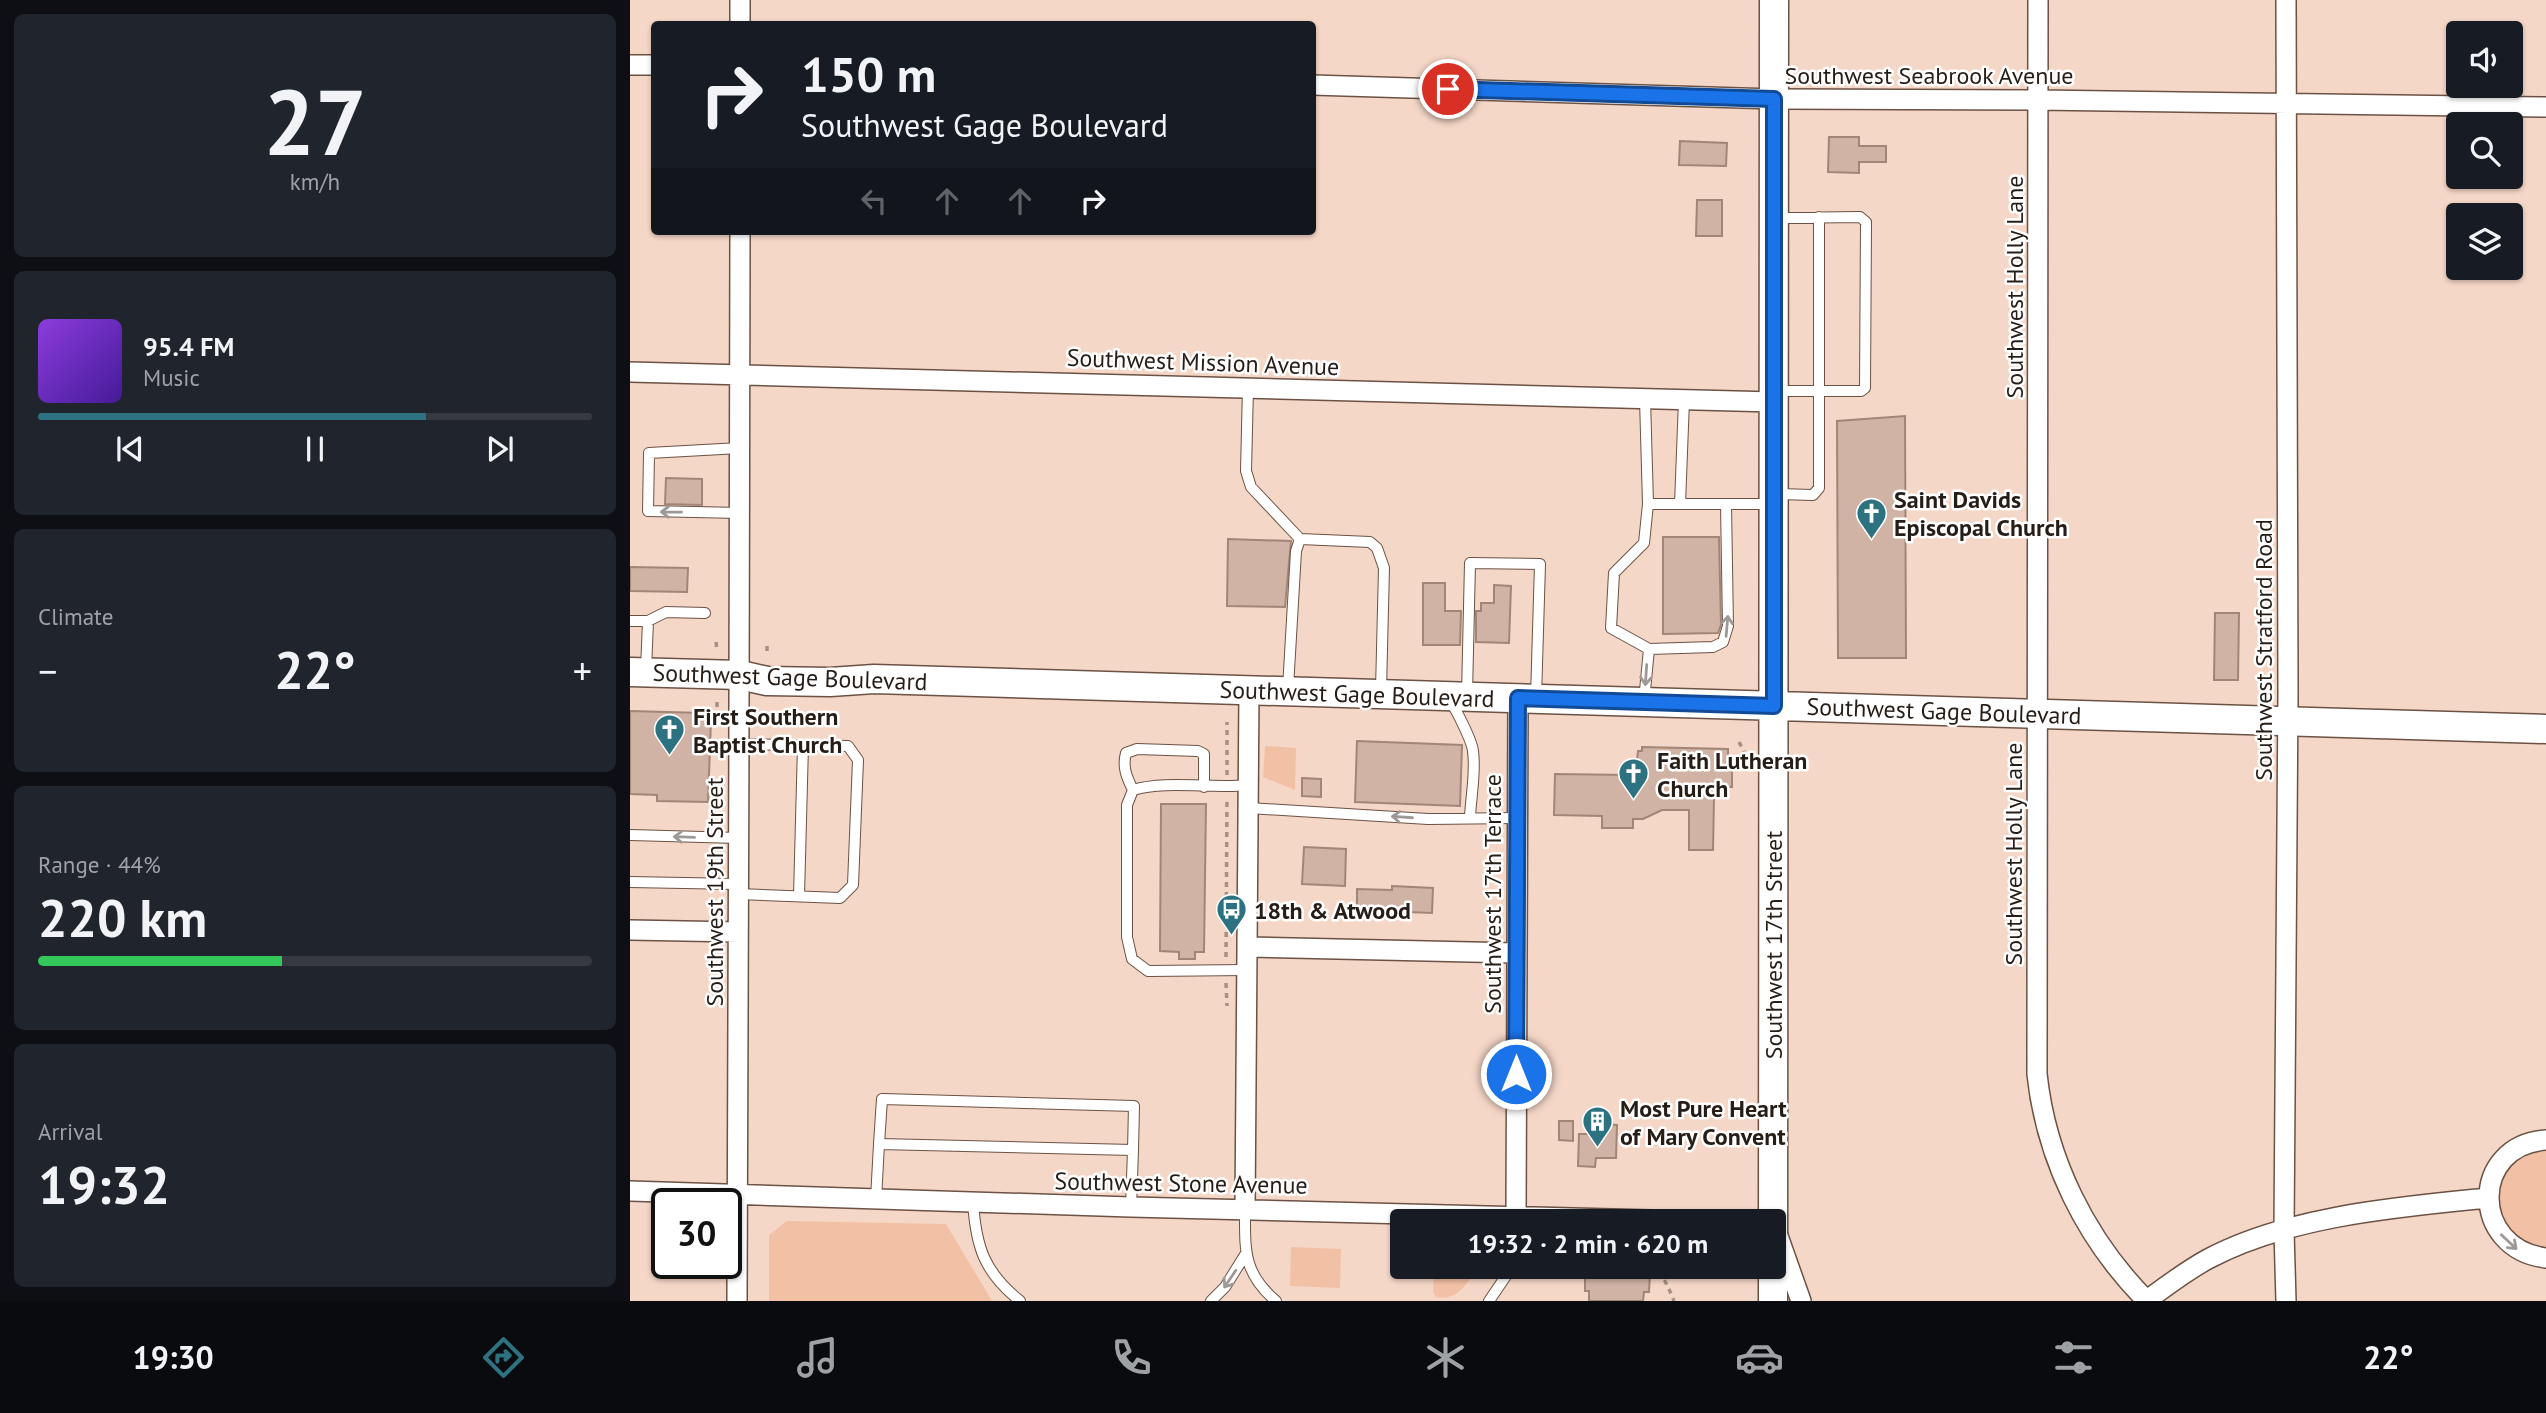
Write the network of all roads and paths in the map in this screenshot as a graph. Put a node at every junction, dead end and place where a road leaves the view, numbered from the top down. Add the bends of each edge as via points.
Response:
1 (740, 0) edge
2 (1774, 0) edge
3 (2038, 0) edge
4 (2286, 0) edge
5 (740, 21) edge
6 (630, 65) edge
7 (651, 65) edge
8 (1316, 85) edge
9 (1774, 99) junction
10 (2038, 100) junction
11 (2287, 104) junction
12 (2546, 107) edge
13 (1819, 217) junction
14 (1774, 218) junction
15 (740, 235) edge
16 (630, 372) edge
17 (739, 374) junction
18 (1248, 387) junction
19 (1819, 391) junction
20 (1774, 397) junction
21 (1645, 398) junction
22 (1684, 400) junction
23 (740, 448) junction
24 (1775, 499) junction
25 (1648, 504) junction
26 (1680, 504) junction
27 (1726, 504) junction
28 (740, 513) junction
29 (1300, 539) junction
30 (705, 613) dead end
31 (630, 621) edge
32 (648, 621) junction
33 (716, 642) dead end
34 (767, 644) dead end
35 (1648, 649) junction
36 (717, 650) dead end
37 (767, 651) dead end
38 (638, 672) edge
39 (740, 675) junction
40 (1249, 691) junction
41 (1288, 692) junction
42 (1380, 694) junction
43 (1457, 696) junction
44 (1527, 698) junction
45 (717, 702) dead end
46 (1644, 702) junction
47 (1774, 706) junction
48 (717, 708) dead end
49 (2038, 713) junction
50 (2287, 722) junction
51 (2546, 729) edge
52 (740, 744) junction
53 (803, 746) junction
54 (1249, 785) junction
55 (1204, 787) junction
56 (1133, 790) junction
57 (1249, 808) junction
58 (1470, 817) junction
59 (1517, 818) junction
60 (630, 835) edge
61 (739, 838) junction
62 (630, 882) edge
63 (738, 889) junction
64 (799, 896) junction
65 (630, 930) edge
66 (738, 932) junction
67 (1249, 947) junction
68 (1516, 953) junction
69 (1248, 970) junction
70 (2546, 1140) edge
71 (879, 1144) junction
72 (1133, 1150) junction
73 (738, 1188) edge
74 (630, 1191) edge
75 (651, 1192) edge
76 (742, 1194) edge
77 (2488, 1198) junction
78 (876, 1199) junction
79 (973, 1202) junction
80 (1131, 1207) junction
81 (1517, 1209) edge
82 (1773, 1209) edge
83 (1245, 1210) junction
84 (1390, 1215) edge
85 (2284, 1231) junction
86 (1245, 1255) junction
87 (2546, 1258) edge
88 (1786, 1259) edge
89 (737, 1279) edge
90 (1504, 1279) edge
91 (1665, 1279) edge
92 (1773, 1279) edge
93 (737, 1301) edge
94 (1020, 1301) edge
95 (1211, 1301) edge
96 (1276, 1301) edge
97 (1489, 1301) edge
98 (1674, 1301) edge
99 (1773, 1301) edge
100 (1801, 1301) edge
101 (2147, 1301) edge
102 (2286, 1301) edge

1 - 5 street
2 - 9 main road, Southwest 17th Street
3 - 10 street, Southwest Holly Lane
4 - 11 street, Southwest Stratford Road
6 - 7 street
8 - 9 street, Southwest Seabrook Avenue
9 - 10 street, Southwest Seabrook Avenue
9 - 14 main road, Southwest 17th Street
10 - 11 street, Southwest Seabrook Avenue
10 - 49 street, Southwest Holly Lane
11 - 12 street, Southwest Seabrook Avenue
11 - 50 street, Southwest Stratford Road
13 - 14 lane
13 - 19 lane
13 - 19 lane via 1860,217 1866,222 1867,303 1865,388
14 - 20 main road, Southwest 17th Street
15 - 17 street, Southwest 19th Street
16 - 17 street, Southwest Mission Avenue
17 - 18 street, Southwest Mission Avenue
17 - 23 street, Southwest 19th Street
18 - 21 street, Southwest Mission Avenue
18 - 29 lane via 1246,471 1251,487
19 - 20 lane
19 - 24 lane via 1818,493
20 - 22 street, Southwest Mission Avenue
20 - 24 main road, Southwest 17th Street
21 - 22 street, Southwest Mission Avenue
21 - 25 lane
22 - 26 lane
23 - 28 street, Southwest 19th Street
28 -> 23 lane via 648,512 649,453
24 - 27 lane
24 - 47 main road, Southwest 17th Street
25 - 26 lane
25 - 35 lane via 1644,543 1614,573 1611,628
26 - 27 lane
35 -> 27 lane via 1713,647 1727,635
28 - 39 street, Southwest 19th Street
29 - 41 lane
29 - 42 lane via 1370,542 1377,548 1384,568
30 - 32 lane via 666,612
31 - 32 lane
32 - 38 lane
33 - 36 path
34 - 37 path
35 -> 46 lane
38 - 39 main road, Southwest Gage Boulevard
39 - 40 main road, Southwest Gage Boulevard via 767,681 874,679
39 - 52 street, Southwest 19th Street
40 - 41 main road, Southwest Gage Boulevard
40 - 54 street
41 - 42 main road, Southwest Gage Boulevard
42 - 43 main road, Southwest Gage Boulevard
43 - 44 main road, Southwest Gage Boulevard
43 - 44 lane via 1470,563 1540,564
43 - 58 lane via 1473,749
44 - 46 main road, Southwest Gage Boulevard
44 - 59 street, Southwest 17th Terrace
45 - 48 path
46 - 47 main road, Southwest Gage Boulevard
47 - 49 main road, Southwest Gage Boulevard
47 - 82 main road, Southwest 17th Street
49 - 50 main road, Southwest Gage Boulevard
49 - 101 street, Southwest Holly Lane via 2039,1093 2059,1168 2077,1207 2127,1282
50 - 51 main road, Southwest Gage Boulevard
50 - 85 street, Southwest Stratford Road
52 - 53 lane
52 - 61 street, Southwest 19th Street
53 - 64 lane
53 - 64 lane via 848,747 858,760 853,885 840,898
54 - 55 lane
54 - 57 street
55 - 56 lane
55 - 56 lane via 1204,754 1137,749 1126,753 1124,760
56 - 69 lane via 1127,805 1127,937 1132,959 1148,971
58 -> 57 lane via 1428,819
57 - 67 street
58 - 59 lane
59 - 68 street, Southwest 17th Terrace
61 -> 60 lane
61 - 63 street, Southwest 19th Street
62 - 63 lane
63 - 64 lane
63 - 66 street, Southwest 19th Street
65 - 66 street
66 - 73 street, Southwest 19th Street
67 - 68 street
67 - 69 street
68 - 81 street, Southwest 17th Terrace
69 - 83 street
70 - 77 street via 2511,1152 2491,1180
71 - 72 lane
71 - 72 lane via 882,1099 1134,1106
71 - 78 lane
72 - 80 lane
74 - 75 street, Southwest Stone Avenue
76 - 78 street, Southwest Stone Avenue
77 - 85 street via 2373,1210
77 -> 87 street via 2490,1215 2504,1239 2518,1250
78 - 79 street, Southwest Stone Avenue
79 - 80 street, Southwest Stone Avenue
79 - 94 lane via 981,1253 995,1278
80 - 83 street, Southwest Stone Avenue
83 - 84 street, Southwest Stone Avenue
83 - 86 lane
85 - 101 street via 2209,1259
85 - 102 street, Southwest Stratford Road
86 -> 95 lane
86 - 96 lane via 1257,1280
88 - 100 street
89 - 93 street, Southwest 19th Street
90 - 97 lane
91 - 98 path
92 - 99 main road

